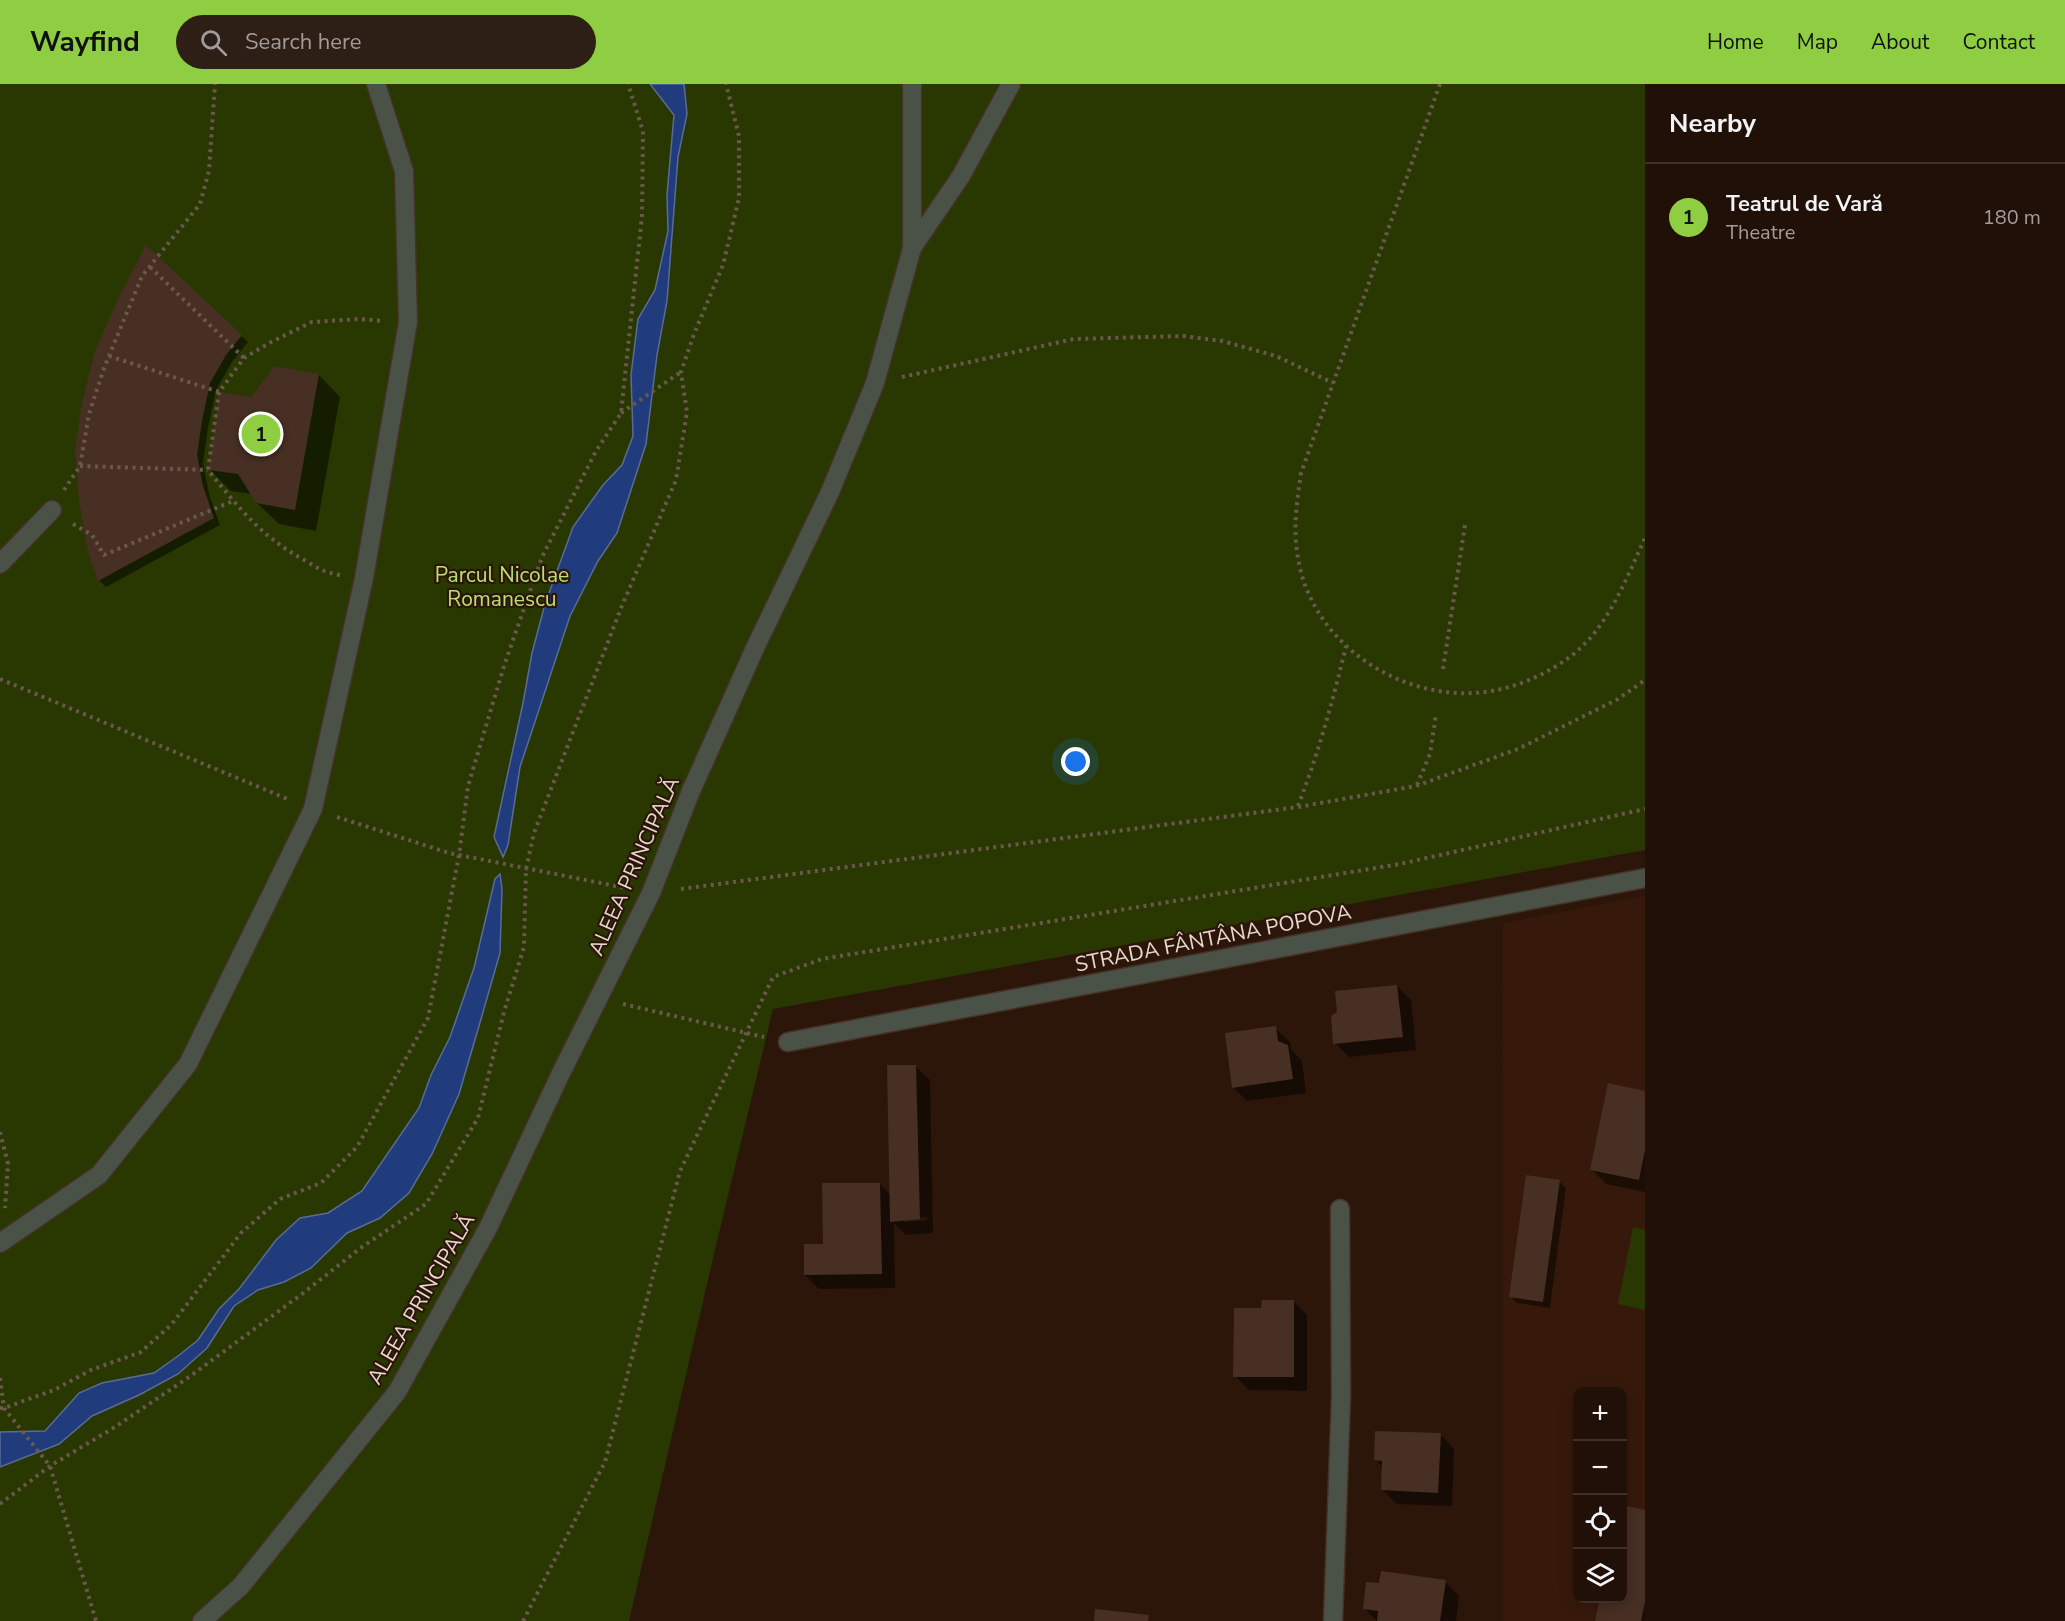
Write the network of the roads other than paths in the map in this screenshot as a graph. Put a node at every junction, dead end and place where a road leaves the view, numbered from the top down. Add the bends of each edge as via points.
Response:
1 (376, 84) edge
2 (912, 84) edge
3 (1011, 84) edge
4 (912, 248) junction
5 (52, 510) road end
6 (0, 564) edge
7 (1645, 878) edge
8 (788, 1042) road end
9 (1340, 1209) dead end
10 (2, 1242) edge
11 (202, 1621) edge
12 (1333, 1621) edge

1 - 10 street via 404,171 408,322 364,578 313,809 188,1065 99,1175
2 - 4 street, ALEEA PRINCIPALĂ
3 - 4 street via 962,176
4 - 11 street, ALEEA PRINCIPALĂ via 875,382 830,492 691,791 651,893 488,1228 397,1392 241,1586
5 - 6 street
7 - 8 street, STRADA FÂNTÂNA POPOVA
9 - 12 street via 1341,1397

